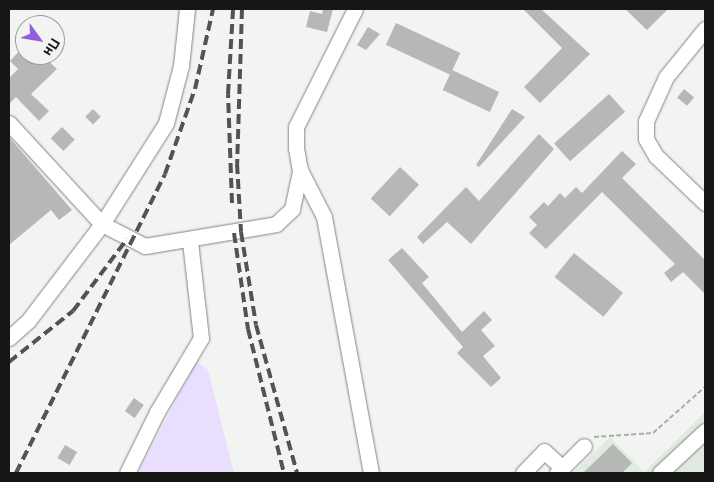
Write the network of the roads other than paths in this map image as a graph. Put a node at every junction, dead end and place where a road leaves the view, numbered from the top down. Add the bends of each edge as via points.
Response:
1 (188, 9) edge
2 (355, 9) edge
3 (705, 29) edge
4 (9, 123) edge
5 (300, 170) junction
6 (705, 204) edge
7 (102, 224) junction
8 (190, 241) junction
9 (9, 338) edge
10 (705, 431) edge
11 (584, 446) road end
12 (560, 471) edge
13 (127, 473) edge
14 (371, 473) edge
15 (523, 473) edge
16 (660, 473) edge

1 - 7 street via 171,111
2 - 5 street via 296,127
3 - 6 street via 666,77 646,121 646,140 656,156
4 - 7 street
5 - 8 street via 292,209 280,222
5 - 14 street via 324,217
7 - 8 street via 145,246
7 - 9 street
8 - 13 street via 201,338 157,412
10 - 16 street
11 - 12 street
12 - 15 street via 544,451

